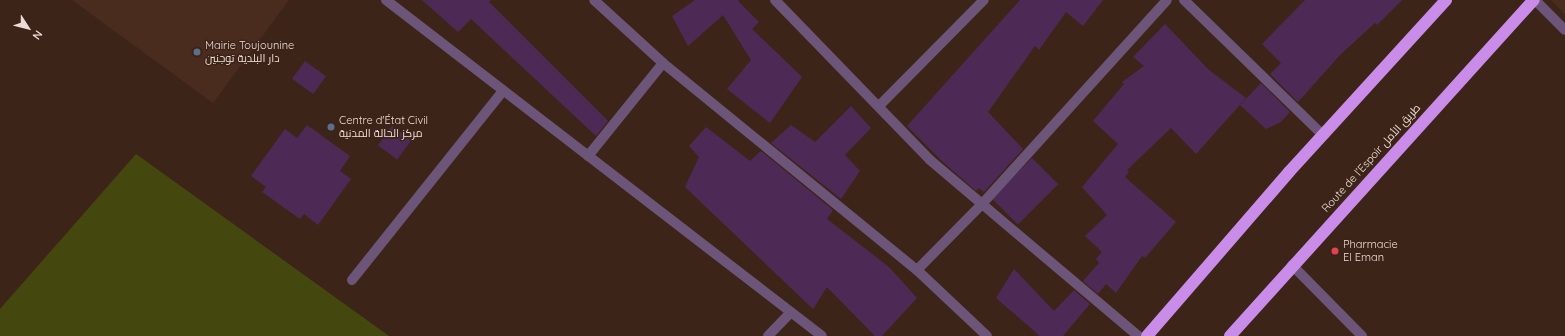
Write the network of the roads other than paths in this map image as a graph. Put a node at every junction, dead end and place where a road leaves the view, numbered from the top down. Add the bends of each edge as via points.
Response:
1 (386, 0) edge
2 (594, 0) edge
3 (776, 0) edge
4 (984, 0) edge
5 (1167, 0) edge
6 (1184, 0) edge
7 (1535, 0) edge
8 (1444, 1) edge
9 (1565, 30) edge
10 (663, 63) junction
11 (503, 91) junction
12 (879, 106) junction
13 (1323, 135) junction
14 (588, 156) junction
15 (982, 204) junction
16 (1292, 265) junction
17 (917, 270) junction
18 (352, 280) dead end
19 (791, 312) junction
20 (768, 336) edge
21 (822, 336) edge
22 (987, 336) edge
23 (1138, 336) edge
24 (1147, 336) edge
25 (1230, 336) edge
26 (1362, 336) edge

1 - 11 street
2 - 10 street
3 - 12 street
4 - 12 street
5 - 15 street
6 - 13 street
7 - 9 street
7 - 16 highway, Route de l’Espoir طريق الأمل
8 - 13 highway
10 - 14 street
10 - 17 street
11 - 14 street
11 - 18 street
12 - 15 street via 930,160
13 - 24 highway
14 - 19 street
15 - 17 street
15 - 23 street
16 - 25 highway, Route de l’Espoir طريق الأمل
16 - 26 street
17 - 22 street
19 - 20 street
19 - 21 street

